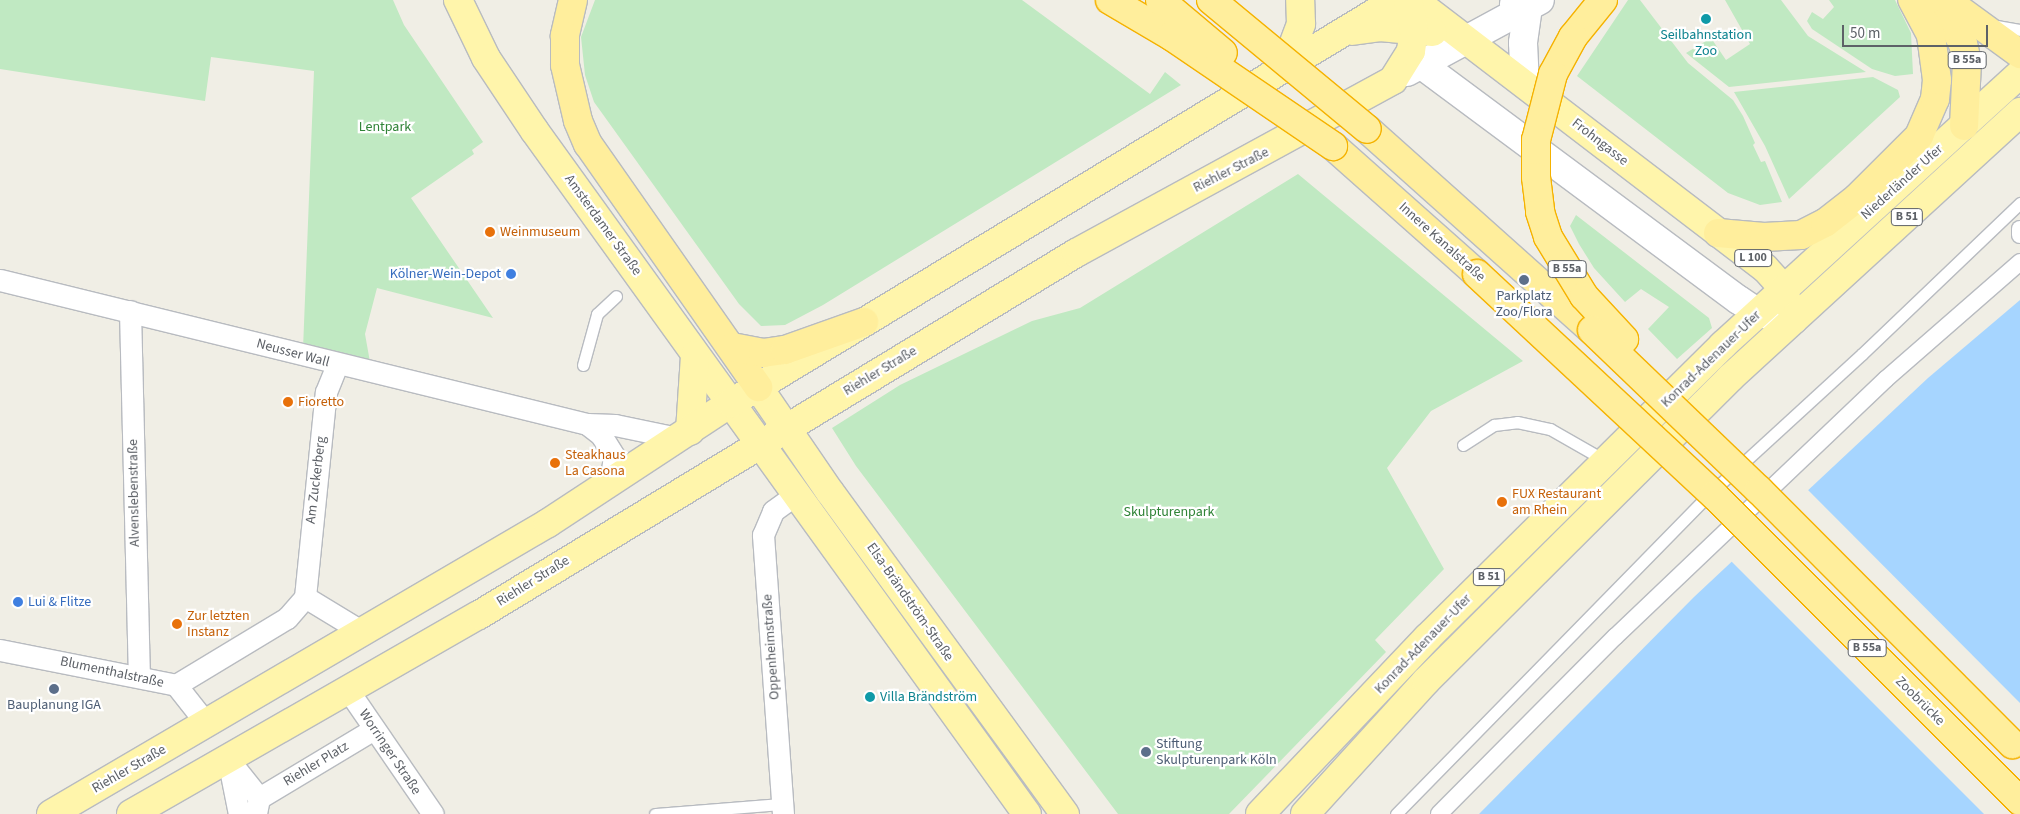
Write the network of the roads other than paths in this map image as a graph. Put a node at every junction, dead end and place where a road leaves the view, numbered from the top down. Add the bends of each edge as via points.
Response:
1 (440, 0) edge
2 (458, 0) edge
3 (573, 0) edge
4 (1110, 0) edge
5 (1160, 0) edge
6 (1211, 0) edge
7 (1300, 0) edge
8 (1396, 0) edge
9 (1408, 0) edge
10 (1414, 0) edge
11 (1603, 0) edge
12 (1912, 0) edge
13 (1940, 0) edge
14 (1946, 0) edge
15 (1524, 2) edge
16 (1980, 23) junction
17 (1414, 30) junction
18 (2020, 30) edge
19 (1341, 32) junction
20 (473, 34) junction
21 (1466, 41) junction
22 (2020, 54) edge
23 (1286, 64) junction
24 (1422, 65) junction
25 (2020, 74) edge
26 (1393, 80) junction
27 (1525, 84) junction
28 (2020, 112) edge
29 (1964, 126) junction
30 (1333, 146) junction
31 (2020, 202) edge
32 (2020, 229) edge
33 (1718, 233) junction
34 (2020, 235) edge
35 (2020, 262) edge
36 (0, 280) edge
37 (1784, 288) junction
38 (616, 296) dead end
39 (130, 311) junction
40 (1758, 313) junction
41 (1793, 320) junction
42 (864, 322) junction
43 (732, 347) junction
44 (695, 355) junction
45 (337, 365) junction
46 (583, 365) dead end
47 (758, 387) junction
48 (731, 403) junction
49 (587, 424) junction
50 (786, 427) junction
51 (684, 435) junction
52 (759, 443) junction
53 (1464, 445) dead end
54 (1607, 461) junction
55 (610, 484) junction
56 (1758, 490) junction
57 (796, 494) junction
58 (1714, 495) joint
59 (305, 597) junction
60 (360, 631) junction
61 (0, 650) edge
62 (139, 676) junction
63 (176, 685) junction
64 (348, 690) junction
65 (206, 723) junction
66 (374, 729) junction
67 (2020, 751) edge
68 (228, 759) junction
69 (2020, 801) edge
70 (257, 806) edge
71 (783, 809) edge
72 (51, 814) edge
73 (131, 814) edge
74 (239, 814) edge
75 (432, 814) edge
76 (655, 814) edge
77 (1027, 814) edge
78 (1065, 814) edge
79 (1260, 814) edge
80 (1305, 814) edge
81 (1396, 814) edge
82 (1438, 814) edge

1 - 20 main road
2 - 20 main road, Amsterdamer Straße
3 - 43 highway via 565,36 565,65 578,121 588,144
4 - 30 highway, B 55a, bridge via 1170,36
5 - 30 highway, Innere Kanalstraße / B 55a, bridge
6 - 56 highway, B 55a, bridge via 1367,129 1592,330
7 - 23 main road via 1302,24
8 - 19 main road, Riehler Straße
9 - 17 main road
10 - 21 main road, Frohngasse
11 - 56 highway, B 55a, bridge via 1573,37 1553,74 1542,109 1536,140 1540,212 1548,237 1584,296
12 - 33 highway via 1931,35 1938,80 1935,99 1919,136 1857,198 1801,235
13 - 29 highway, B 55a via 1963,44 1967,61
14 - 16 highway
15 - 21 main road, Riehler Straße
15 - 27 main road
16 - 18 lane
16 - 22 highway
17 - 19 main road via 1380,26
17 - 21 main road
17 - 26 main road via 1411,51
19 - 23 main road, Riehler Straße
20 - 44 main road, Amsterdamer Straße via 534,130
21 - 24 main road, Riehler Straße
21 - 27 main road, Frohngasse
23 - 42 main road, Riehler Straße
24 - 26 main road, Riehler Straße
24 - 40 main road
25 - 29 main road, Niederländer Ufer / B 51
26 - 50 main road, Riehler Straße via 1076,253
27 - 33 main road, Frohngasse
28 - 41 main road, Niederländer Ufer / B 51
29 - 37 main road, Niederländer Ufer / B 51
30 - 58 highway, Innere Kanalstraße / B 55a, bridge via 1572,360
31 - 81 lane via 1862,354 1707,496
32 - 34 street
33 - 37 main road, Frohngasse / L 100 via 1765,268
35 - 82 street via 1865,399 1615,637
36 - 39 street, Neusser Wall
37 - 40 main road, Konrad-Adenauer-Ufer / B 51
37 - 41 main road
38 - 46 lane via 597,314
39 - 45 street, Neusser Wall
39 - 62 street, Alvenslebenstraße
40 - 41 main road
40 - 54 main road, Konrad-Adenauer-Ufer / B 51
41 - 80 main road, Konrad-Adenauer-Ufer / B 51 via 1730,378 1438,669
42 - 43 highway via 785,350 763,353
42 - 47 main road, Riehler Straße
43 - 47 highway
44 - 48 main road, Amsterdamer Straße
44 - 51 main road
45 - 49 street, Neusser Wall
45 - 59 street, Am Zuckerberg via 326,392
47 - 48 main road, Riehler Straße
47 - 50 main road, Elsa-Brändström-Straße
48 - 51 main road, Riehler Straße
48 - 52 main road, Amsterdamer Straße
49 - 51 street, Neusser Wall
49 - 55 street via 600,435 614,456
50 - 52 main road, Riehler Straße
50 - 78 main road, Elsa-Brändström-Straße
51 - 55 main road, Riehler Straße
52 - 57 main road, Elsa-Brändström-Straße
52 - 64 main road, Riehler Straße via 479,615
53 - 54 lane via 1494,425 1517,422 1550,429
54 - 79 main road, Konrad-Adenauer-Ufer / B 51 via 1428,637
55 - 60 main road, Riehler Straße
56 - 67 highway, bridge
57 - 71 street, Oppenheimstraße via 774,511 763,535
57 - 77 main road, Elsa-Brändström-Straße
58 - 69 highway, Zoobrücke / B 55a, bridge
59 - 60 street
59 - 63 street via 287,618
60 - 65 main road, Riehler Straße
61 - 62 street, Blumenthalstraße
62 - 63 street, Blumenthalstraße
63 - 65 street, Blumenthalstraße
64 - 66 street, Worringer Straße
64 - 68 main road, Riehler Straße
65 - 68 main road
65 - 72 main road, Riehler Straße
66 - 70 street, Riehler Platz
66 - 75 street, Worringer Straße
68 - 70 street
68 - 73 main road, Riehler Straße
68 - 74 street
71 - 76 lane

